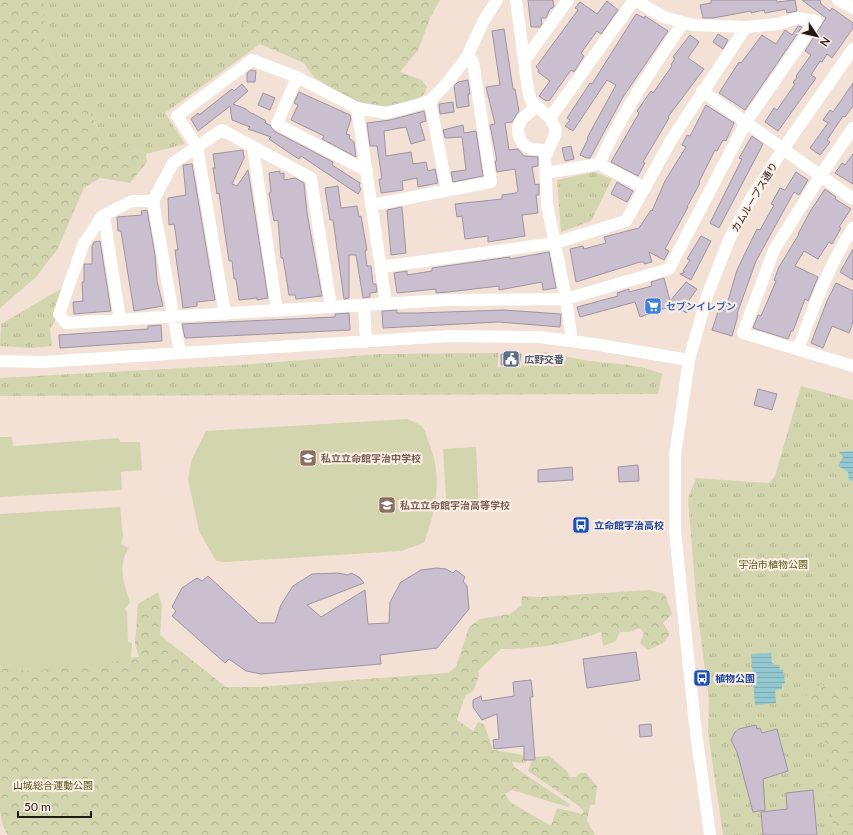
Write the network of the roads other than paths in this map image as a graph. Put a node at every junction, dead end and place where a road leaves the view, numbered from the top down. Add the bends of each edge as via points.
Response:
1 (497, 0) edge
2 (516, 0) edge
3 (568, 0) edge
4 (635, 0) edge
5 (838, 0) edge
6 (853, 8) edge
7 (683, 24) junction
8 (746, 27) junction
9 (853, 49) edge
10 (467, 57) junction
11 (524, 61) junction
12 (296, 77) junction
13 (702, 91) junction
14 (430, 102) junction
15 (536, 106) junction
16 (357, 108) junction
17 (550, 118) junction
18 (746, 122) junction
19 (853, 128) edge
20 (197, 146) junction
21 (253, 147) junction
22 (783, 149) junction
23 (547, 151) junction
24 (599, 164) junction
25 (367, 172) junction
26 (546, 173) junction
27 (821, 175) junction
28 (645, 188) junction
29 (447, 190) junction
30 (853, 199) edge
31 (153, 201) junction
32 (372, 205) junction
33 (104, 216) junction
34 (853, 228) edge
35 (555, 243) junction
36 (381, 267) junction
37 (566, 299) junction
38 (386, 303) junction
39 (364, 305) junction
40 (331, 307) junction
41 (277, 311) junction
42 (225, 314) junction
43 (173, 317) junction
44 (120, 320) junction
45 (572, 341) junction
46 (366, 342) junction
47 (798, 349) junction
48 (180, 353) junction
49 (689, 360) junction
50 (0, 361) edge
51 (853, 366) edge
52 (710, 835) edge

1 - 10 street via 483,22
2 - 11 street
3 - 11 street
4 - 7 street via 664,17
4 - 17 street
5 - 6 street
7 - 8 street
7 - 24 street via 612,134
8 - 13 street
8 - 18 street via 778,24 798,18 816,21
9 - 22 street, カムループス通り
10 - 14 street
10 - 29 street via 473,61 491,182
11 - 15 street via 528,90 531,101
12 - 16 street
12 - 20 street via 252,60 177,116
12 - 25 street via 277,124
13 - 18 street
13 - 28 street
14 - 16 street via 386,113
14 - 29 street
15 - 17 street
15 - 23 street via 519,124 519,136 531,149
16 - 25 street
17 - 23 street via 554,123 555,135
18 - 22 street
18 - 37 street via 669,269
19 - 27 street
20 - 21 street via 222,130
20 - 31 street via 173,163
20 - 42 street
21 - 40 street via 310,178
21 - 41 street
22 - 27 street
22 - 49 street, カムループス通り via 750,200 729,240 707,296
23 - 26 street
24 - 26 street
24 - 28 street
25 - 32 street
26 - 35 street via 547,204
27 - 30 street
27 - 47 street via 774,250 742,333
28 - 35 street via 626,221
29 - 32 street
31 - 33 street via 132,200
31 - 43 street
32 - 36 street
33 - 44 street
33 - 44 street via 83,245 60,314 66,323
34 - 47 street via 823,284
35 - 36 street
35 - 37 street
36 - 38 street
37 - 38 street via 492,298
37 - 45 street
38 - 39 street
39 - 40 street
39 - 46 street
40 - 41 street
41 - 42 street
42 - 43 street
43 - 44 street
43 - 48 street
45 - 46 street via 539,337 450,336
45 - 49 street
46 - 48 street
47 - 51 street
48 - 50 street via 43,362
49 - 52 street, カムループス通り via 675,455 675,518 688,664

